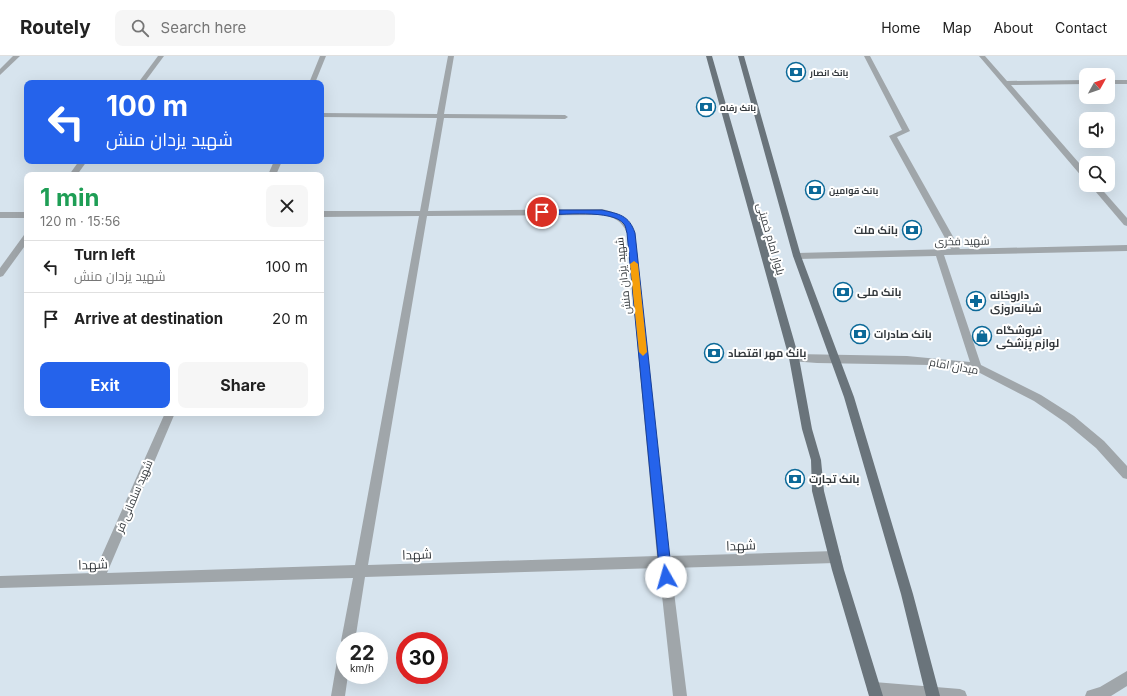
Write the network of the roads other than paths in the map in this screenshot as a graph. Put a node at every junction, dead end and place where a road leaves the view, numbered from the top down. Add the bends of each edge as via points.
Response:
1 (17, 56) edge
2 (161, 56) edge
3 (324, 56) edge
4 (451, 56) edge
5 (709, 56) edge
6 (741, 56) edge
7 (867, 56) edge
8 (982, 56) edge
9 (0, 73) edge
10 (143, 80) edge
11 (313, 80) edge
12 (1079, 82) edge
13 (1115, 82) edge
14 (1127, 82) edge
15 (1006, 83) junction
16 (324, 115) edge
17 (441, 115) junction
18 (565, 117) dead end
19 (1079, 168) edge
20 (1100, 192) edge
21 (423, 213) junction
22 (324, 214) edge
23 (0, 215) edge
24 (24, 215) edge
25 (1127, 223) edge
26 (24, 241) edge
27 (1127, 248) edge
28 (957, 252) junction
29 (939, 253) junction
30 (798, 256) junction
31 (0, 274) edge
32 (794, 358) junction
33 (836, 361) junction
34 (977, 368) junction
35 (169, 416) edge
36 (1127, 474) edge
37 (835, 557) junction
38 (664, 562) junction
39 (360, 571) junction
40 (98, 579) junction
41 (0, 582) edge
42 (350, 632) edge
43 (1127, 678) edge
44 (340, 684) edge
45 (875, 693) edge
46 (933, 694) edge
47 (338, 696) edge
48 (680, 696) edge
49 (960, 696) edge
50 (1092, 696) edge

1 - 9 street
2 - 10 street
3 - 11 street
4 - 17 street
5 - 32 main road, بلوار امام خمینی
6 - 30 main road
7 - 28 street via 906,131 893,136
8 - 15 street
12 - 15 street
13 - 14 street
15 - 19 street
16 - 17 street
17 - 18 street
17 - 21 street
20 - 25 street
21 - 22 street, شهید یزدان منش
21 - 38 street, شهید یزدان منش via 602,212 619,217 628,223
21 - 39 street
23 - 24 street
26 - 31 street
27 - 28 street, شهید فخری
28 - 29 street, شهید فخری
29 - 30 street, شهید فخری
29 - 34 street
30 - 33 main road
32 - 33 street, میدان امام
32 - 37 main road, بلوار امام خمینی via 807,429 816,460 818,491
33 - 34 street, میدان امام via 909,359
33 - 46 main road via 849,397
34 - 36 street, میدان امام via 1018,387 1064,415 1107,451
35 - 40 street, شهید سلمانی فر
37 - 38 street, شهدا
37 - 45 main road, بلوار امام خمینی
38 - 39 street, شهدا
38 - 48 street
39 - 40 street, شهدا
39 - 42 street
40 - 41 street, شهدا
43 - 50 street via 1103,693
44 - 47 street
45 - 46 street
46 - 49 street

